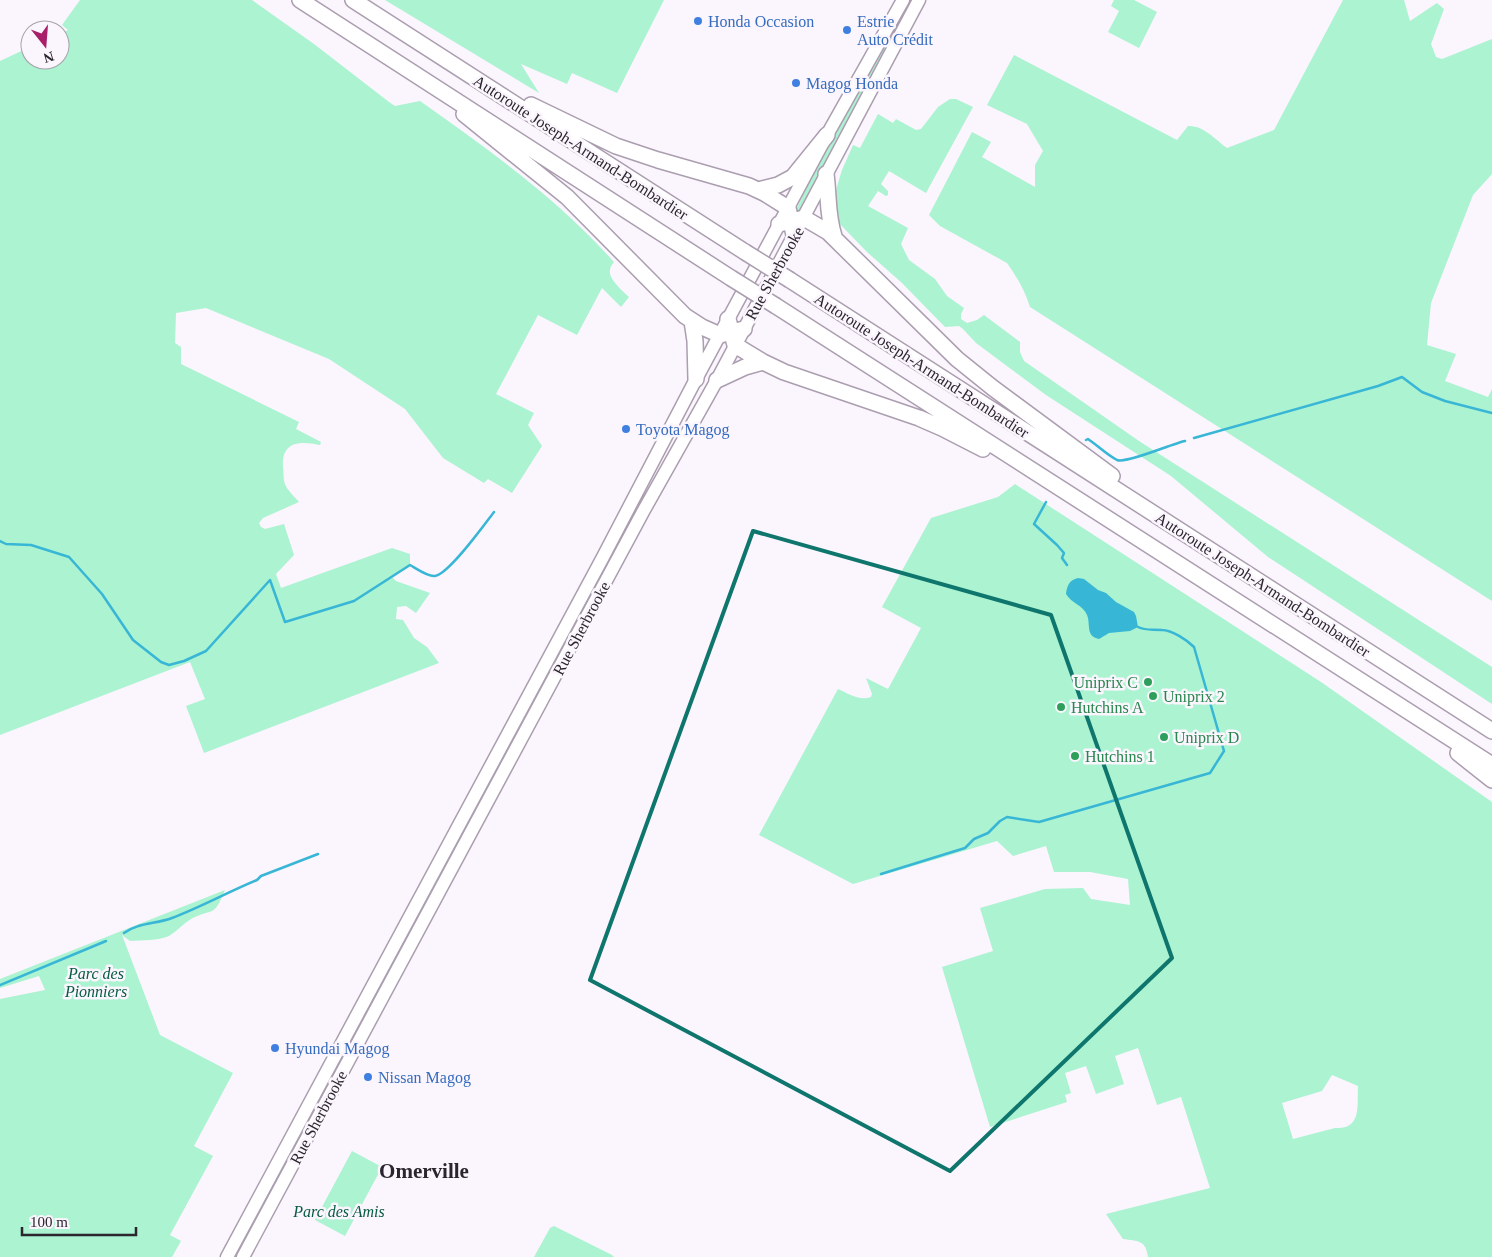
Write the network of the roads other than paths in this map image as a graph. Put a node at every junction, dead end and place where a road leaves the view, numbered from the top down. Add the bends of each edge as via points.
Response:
1 (300, 0) edge
2 (353, 0) edge
3 (903, 0) edge
4 (919, 0) edge
5 (469, 75) junction
6 (420, 78) junction
7 (827, 136) junction
8 (826, 174) junction
9 (758, 190) junction
10 (791, 221) junction
11 (834, 236) junction
12 (692, 321) junction
13 (732, 332) junction
14 (763, 362) junction
15 (696, 379) junction
16 (717, 380) junction
17 (1058, 487) junction
18 (1207, 548) junction
19 (1394, 702) junction
20 (1492, 731) edge
21 (1492, 765) edge
22 (1492, 780) edge
23 (227, 1257) edge
24 (243, 1257) edge

1 - 6 highway, Autoroute Joseph-Armand-Bombardier
2 - 5 highway, Autoroute Joseph-Armand-Bombardier
3 - 7 main road, Rue Sherbrooke
4 - 8 main road, Rue Sherbrooke
5 - 9 highway via 616,146
5 - 18 highway, Autoroute Joseph-Armand-Bombardier, bridge
6 - 12 highway via 567,197
6 - 17 highway, Autoroute Joseph-Armand-Bombardier, bridge
7 - 9 highway via 793,177
7 - 10 main road, Rue Sherbrooke
8 - 10 main road, Rue Sherbrooke
8 - 11 highway via 829,220
9 - 10 highway
10 - 11 highway via 822,227
10 - 13 main road, Rue Sherbrooke
10 - 13 main road, Rue Sherbrooke
11 - 18 highway via 973,373
12 - 13 highway
12 - 15 highway
13 - 14 highway
13 - 15 main road, Rue Sherbrooke
13 - 16 main road, Rue Sherbrooke
14 - 16 highway
14 - 17 highway via 942,428
15 - 23 main road, Rue Sherbrooke
16 - 24 main road, Rue Sherbrooke
17 - 19 highway, Autoroute Joseph-Armand-Bombardier
18 - 20 highway, Autoroute Joseph-Armand-Bombardier
19 - 21 highway
19 - 22 highway

